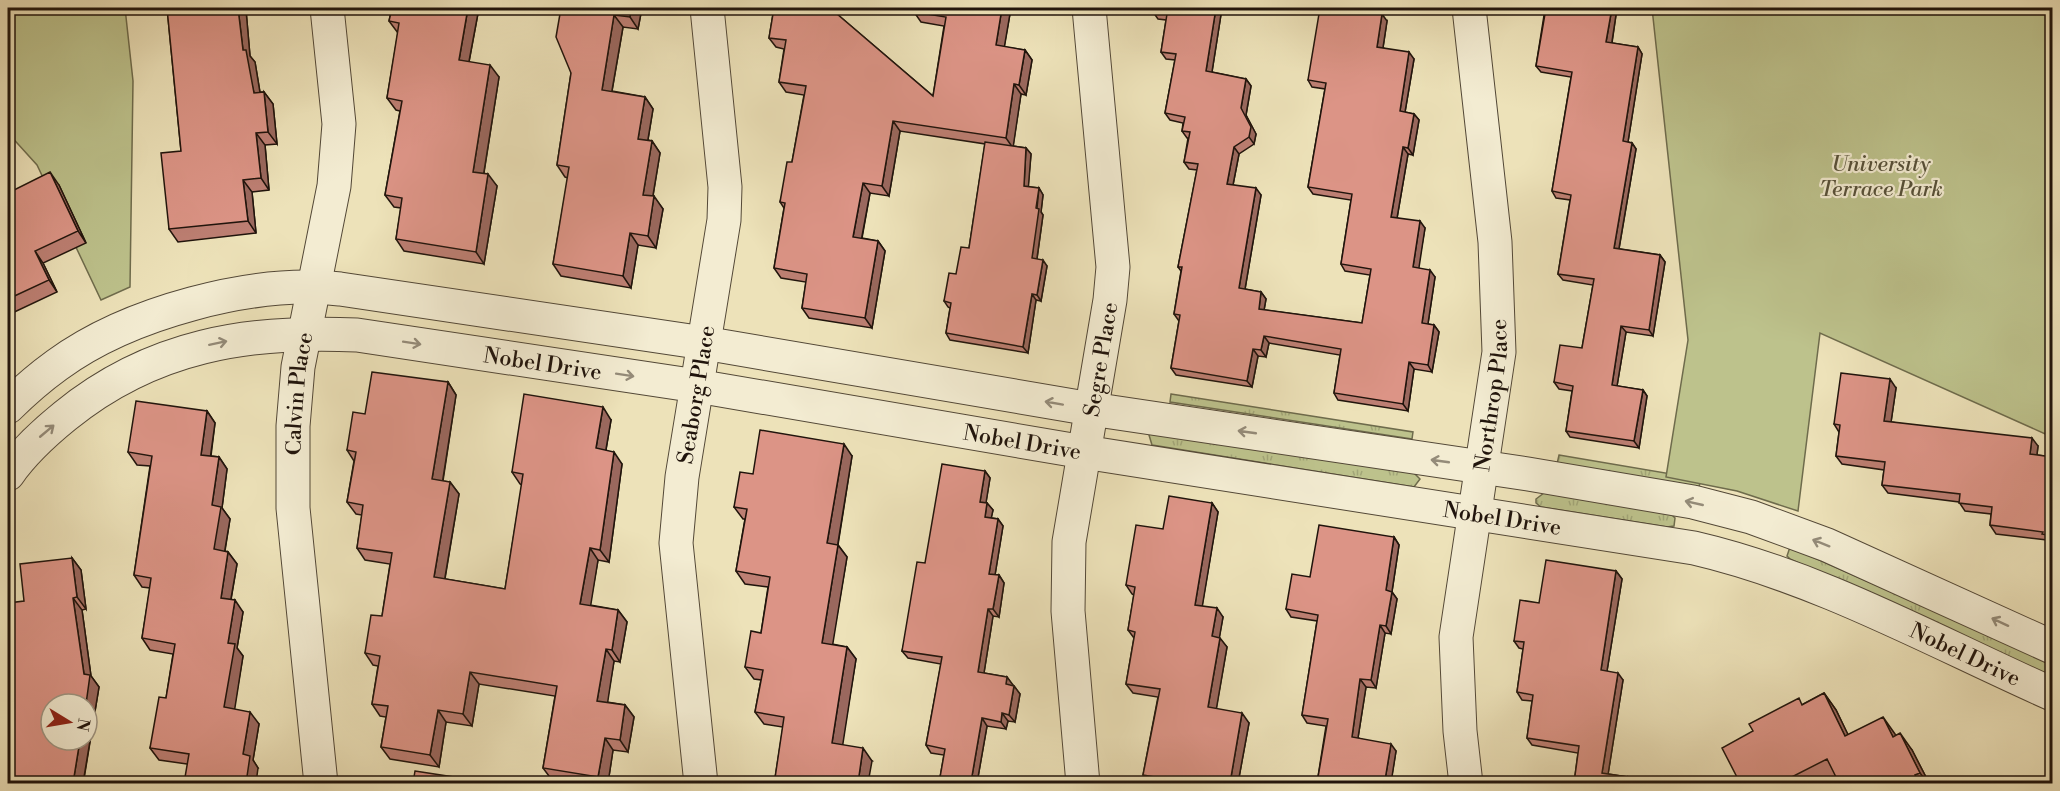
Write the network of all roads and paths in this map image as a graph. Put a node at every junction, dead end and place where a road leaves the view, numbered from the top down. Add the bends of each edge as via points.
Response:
1 (327, 8) edge
2 (707, 8) edge
3 (1089, 8) edge
4 (1469, 8) edge
5 (313, 286) junction
6 (304, 332) junction
7 (704, 343) junction
8 (697, 386) junction
9 (8, 407) edge
10 (1091, 409) junction
11 (1084, 452) junction
12 (1483, 467) junction
13 (8, 474) edge
14 (1476, 512) junction
15 (1751, 517) junction
16 (1739, 558) junction
17 (2052, 647) edge
18 (2052, 694) edge
19 (321, 783) edge
20 (701, 783) edge
21 (1083, 783) edge
22 (1466, 783) edge

1 - 5 street, Calvin Place via 339,124 334,186
2 - 7 street, Seaborg Place via 724,220
3 - 10 street, Segre Place via 1113,267
4 - 12 street, Northrop Place via 1499,296 1499,352
5 - 6 street, Calvin Place
5 - 7 street, Nobel Drive
5 - 9 street, Nobel Drive via 252,290 164,313 58,364
6 -> 8 street, Nobel Drive via 357,335
13 -> 6 street, Nobel Drive via 40,436 134,370 213,344
6 - 19 street, Calvin Place via 292,426 293,508
7 - 8 street, Seaborg Place
10 -> 7 street, Nobel Drive
8 - 11 street, Nobel Drive
8 - 20 street, Seaborg Place via 676,543
10 - 11 street, Segre Place
12 -> 10 street, Nobel Drive
11 - 14 street, Nobel Drive
11 - 21 street, Segre Place via 1069,542 1068,591
12 - 14 street, Northrop Place
15 -> 12 street, Nobel Drive via 1693,502
14 - 16 street, Nobel Drive
14 - 22 street, Northrop Place via 1456,637
15 - 16 street
17 -> 15 street, Nobel Drive via 1827,545
16 - 18 street, Nobel Drive via 1812,585

